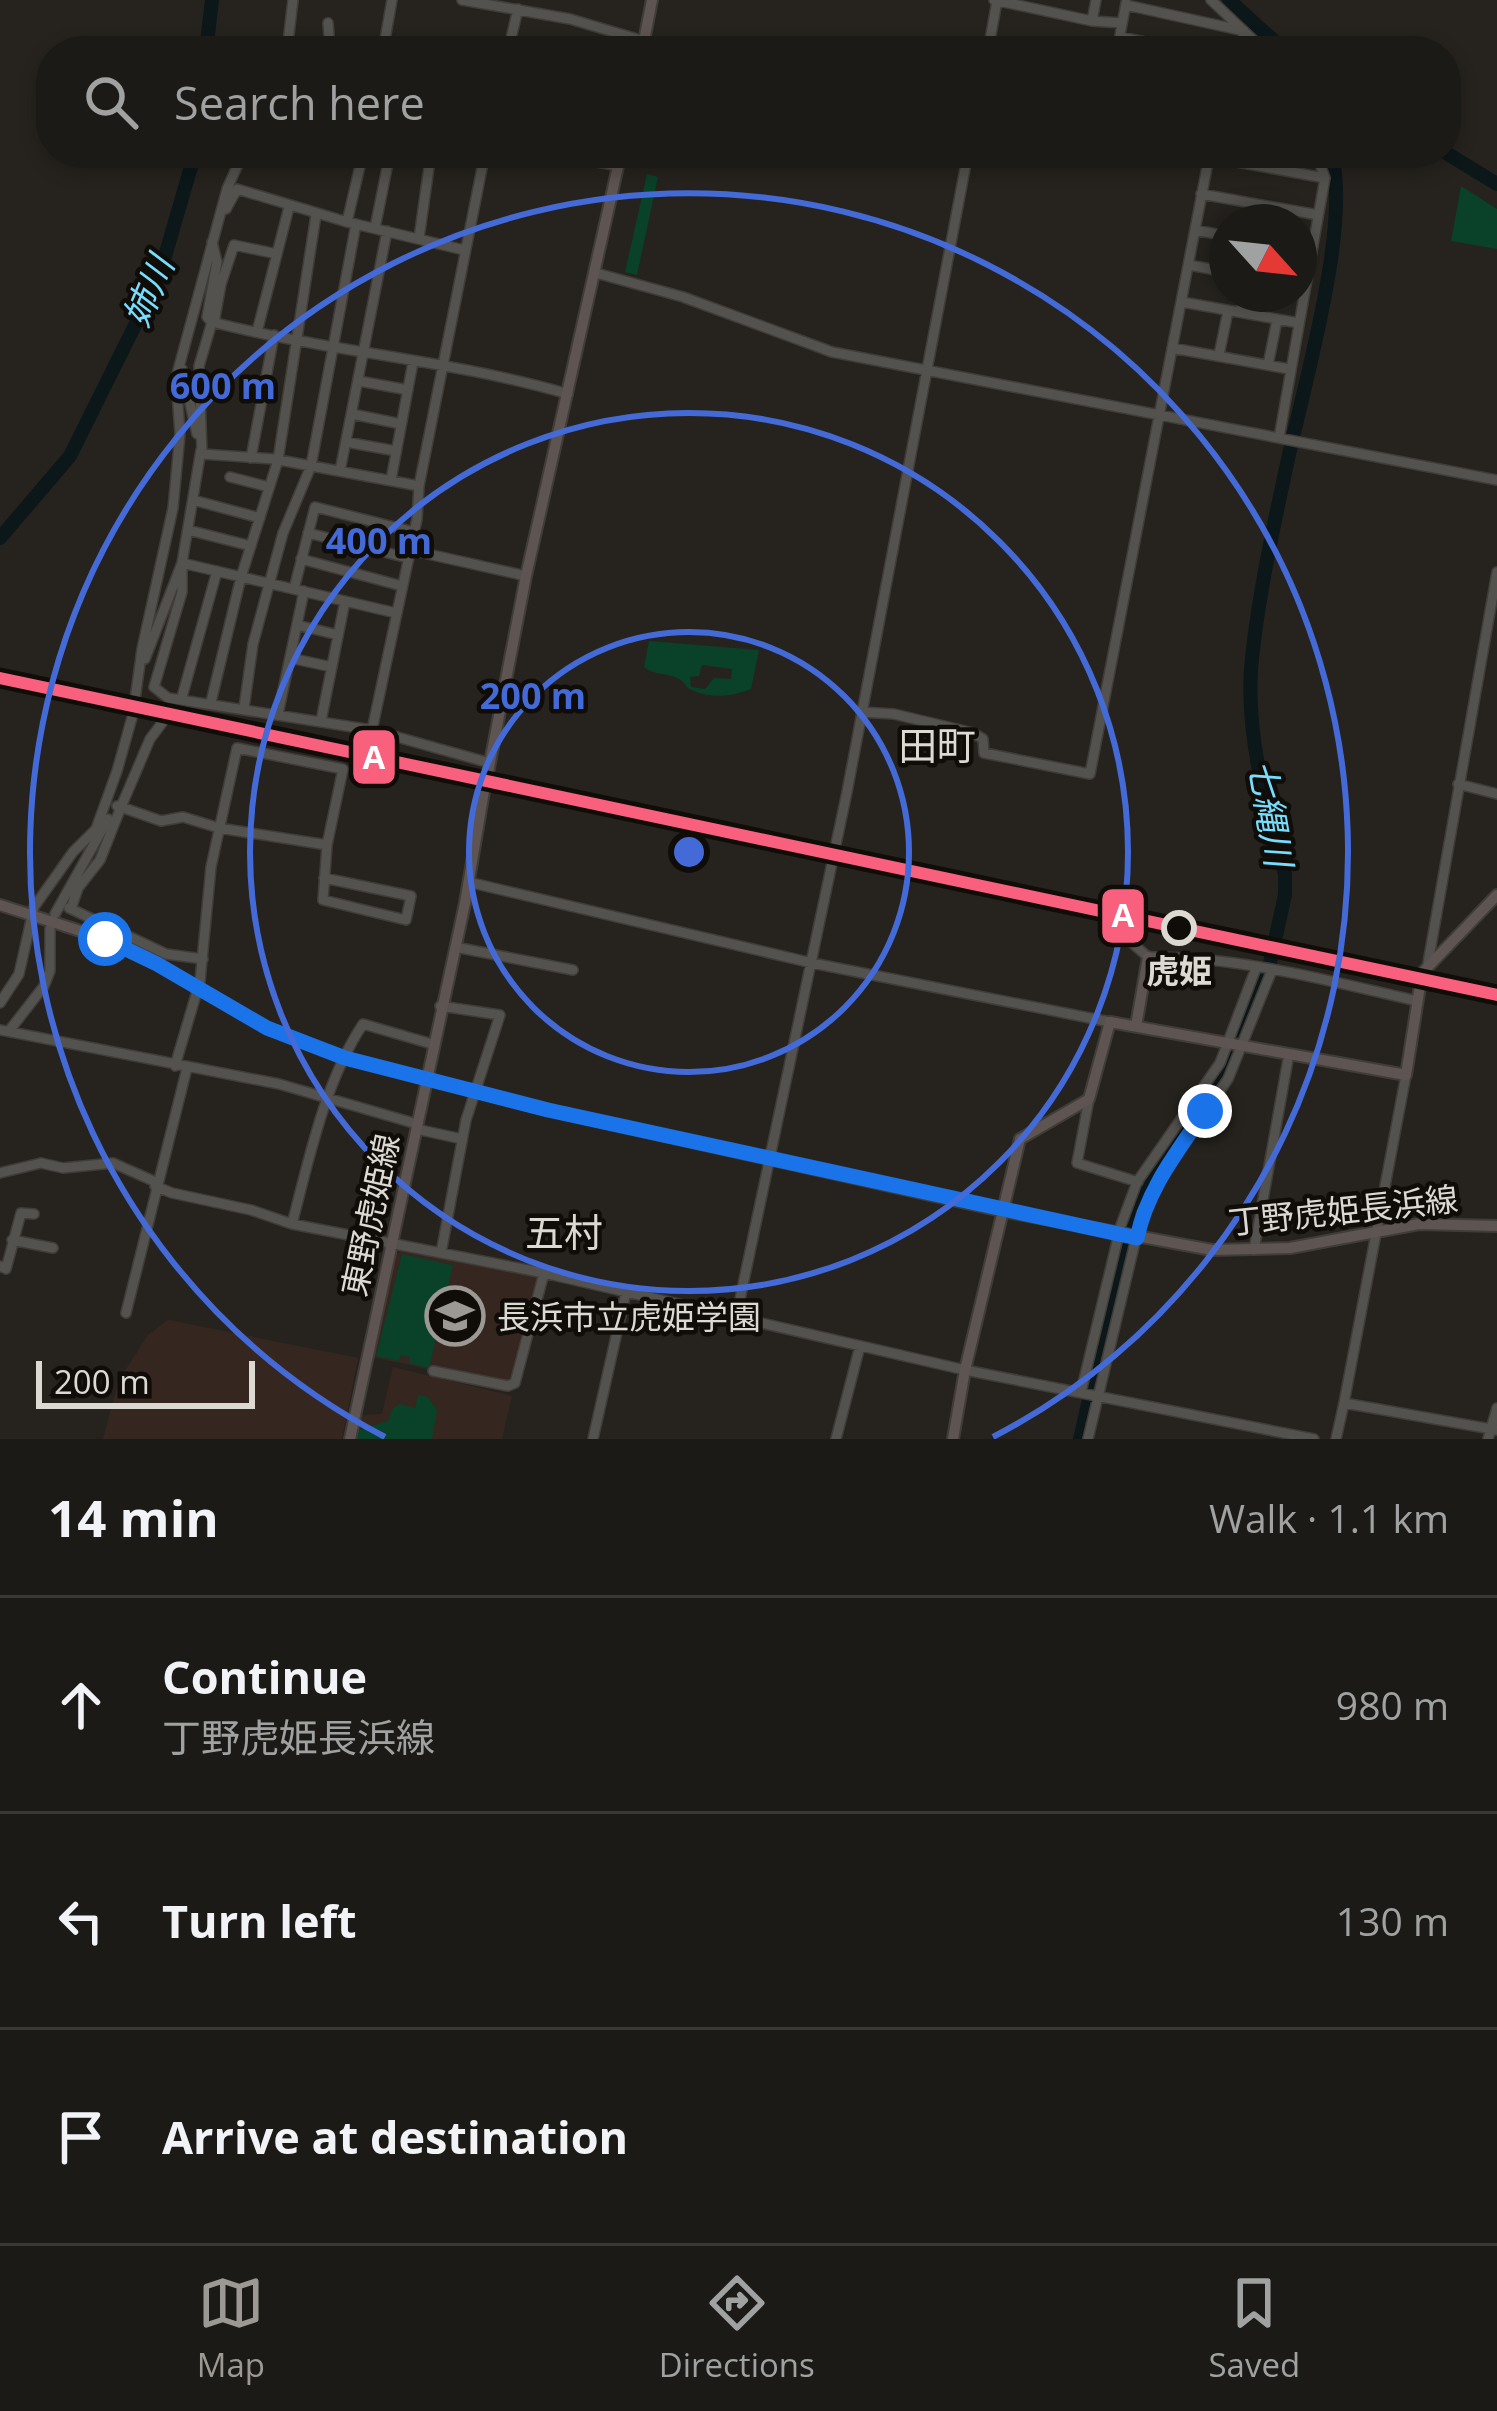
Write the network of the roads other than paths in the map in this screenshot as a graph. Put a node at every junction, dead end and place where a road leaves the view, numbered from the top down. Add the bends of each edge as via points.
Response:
1 (392, 0) edge
2 (462, 0) edge
3 (652, 0) edge
4 (995, 0) edge
5 (1096, 0) edge
6 (1211, 0) edge
7 (294, 1) edge
8 (1126, 3) edge
9 (1032, 4) edge
10 (518, 9) junction
11 (1092, 21) junction
12 (328, 23) dead end
13 (1122, 23) junction
14 (1244, 31) junction
15 (288, 36) edge
16 (328, 36) edge
17 (383, 36) edge
18 (512, 36) edge
19 (616, 36) edge
20 (645, 36) edge
21 (990, 36) edge
22 (1120, 36) edge
23 (1243, 36) edge
24 (1249, 36) edge
25 (236, 168) edge
26 (360, 168) edge
27 (388, 168) edge
28 (429, 168) edge
29 (482, 168) edge
30 (618, 168) edge
31 (965, 168) edge
32 (1211, 168) edge
33 (1275, 168) edge
34 (1321, 168) edge
35 (1325, 178) junction
36 (1201, 194) junction
37 (1251, 204) edge
38 (290, 207) junction
39 (316, 215) junction
40 (1318, 215) joint
41 (1317, 221) edge
42 (218, 223) junction
43 (351, 223) junction
44 (381, 229) junction
45 (1195, 230) junction
46 (1209, 233) edge
47 (419, 238) junction
48 (212, 242) junction
49 (464, 250) junction
50 (277, 254) junction
51 (1189, 265) junction
52 (1209, 269) edge
53 (596, 273) junction
54 (1181, 302) junction
55 (1209, 307) edge
56 (1228, 312) edge
57 (1241, 312) edge
58 (1300, 312) edge
59 (1277, 320) junction
60 (213, 323) junction
61 (1299, 323) junction
62 (257, 332) junction
63 (274, 335) junction
64 (296, 339) junction
65 (332, 345) junction
66 (1172, 348) junction
67 (364, 353) junction
68 (1219, 355) junction
69 (180, 362) junction
70 (413, 362) junction
71 (1268, 365) junction
72 (442, 368) junction
73 (1289, 369) junction
74 (928, 370) junction
75 (358, 381) junction
76 (408, 390) junction
77 (568, 394) junction
78 (352, 414) junction
79 (1159, 416) junction
80 (401, 424) junction
81 (1280, 438) junction
82 (346, 442) junction
83 (396, 451) junction
84 (202, 454) junction
85 (251, 458) junction
86 (278, 460) junction
87 (311, 466) junction
88 (340, 471) junction
89 (230, 477) dead end
90 (391, 480) junction
91 (1497, 480) edge
92 (419, 485) junction
93 (269, 488) junction
94 (193, 500) junction
95 (260, 518) junction
96 (188, 530) junction
97 (414, 532) junction
98 (308, 533) junction
99 (251, 546) junction
100 (409, 554) junction
101 (302, 559) junction
102 (182, 563) junction
103 (217, 571) junction
104 (1497, 572) edge
105 (526, 576) junction
106 (241, 577) junction
107 (270, 584) junction
108 (402, 586) junction
109 (299, 590) junction
110 (345, 601) junction
111 (396, 614) junction
112 (297, 625) junction
113 (338, 635) junction
114 (290, 658) junction
115 (332, 667) junction
116 (138, 675) junction
117 (182, 697) junction
118 (211, 702) junction
119 (244, 708) junction
120 (861, 712) junction
121 (278, 714) junction
122 (321, 721) junction
123 (162, 723) tunnel mouth
124 (372, 730) junction
125 (490, 763) junction
126 (1458, 784) junction
127 (1497, 794) edge
128 (121, 807) junction
129 (220, 828) junction
130 (90, 844) junction
131 (327, 845) junction
132 (324, 878) junction
133 (468, 882) junction
134 (1497, 895) edge
135 (0, 905) edge
136 (71, 909) junction
137 (28, 914) junction
138 (50, 929) dead end
139 (1130, 942) dead end
140 (455, 947) junction
141 (1148, 957) junction
142 (202, 959) junction
143 (812, 963) junction
144 (1428, 963) junction
145 (1256, 968) junction
146 (573, 970) dead end
147 (1272, 970) junction
148 (198, 988) junction
149 (1417, 1000) junction
150 (0, 1003) edge
151 (440, 1006) junction
152 (1110, 1022) junction
153 (1136, 1026) junction
154 (5, 1030) edge
155 (1226, 1042) junction
156 (432, 1044) junction
157 (1242, 1046) junction
158 (1289, 1054) junction
159 (345, 1058) junction
160 (181, 1067) junction
161 (1406, 1075) junction
162 (425, 1079) junction
163 (478, 1091) junction
164 (1089, 1099) junction
165 (329, 1100) junction
166 (416, 1126) junction
167 (462, 1138) junction
168 (768, 1159) junction
169 (0, 1172) edge
170 (1137, 1181) junction
171 (157, 1184) junction
172 (1154, 1190) junction
173 (1002, 1211) junction
174 (34, 1214) dead end
175 (292, 1224) junction
176 (1497, 1226) edge
177 (1376, 1231) junction
178 (1119, 1234) junction
179 (1136, 1238) junction
180 (12, 1240) junction
181 (392, 1241) junction
182 (53, 1248) dead end
183 (1254, 1250) junction
184 (441, 1253) junction
185 (0, 1266) edge
186 (544, 1273) junction
187 (626, 1292) junction
188 (126, 1313) dead end
189 (736, 1318) junction
190 (860, 1346) junction
191 (965, 1370) junction
192 (433, 1372) dead end
193 (1081, 1392) junction
194 (1100, 1396) junction
195 (1344, 1403) junction
196 (1497, 1408) edge
197 (1493, 1432) edge
198 (350, 1439) edge
199 (593, 1439) edge
200 (836, 1439) edge
201 (953, 1439) edge
202 (1088, 1439) edge
203 (1314, 1439) edge
204 (1336, 1439) edge

1 - 17 street
2 - 10 street
3 - 20 main road
4 - 9 street
4 - 21 street
5 - 11 street
6 - 14 street
7 - 15 street
8 - 13 street
8 - 14 street
9 - 11 street
10 - 18 street
10 - 19 street
11 - 13 street
12 - 16 street
13 - 22 street
14 - 23 street
14 - 24 street
25 - 42 street
26 - 43 street
27 - 44 street
28 - 47 street
29 - 49 street
30 - 53 main road, 東野虎姫線
31 - 74 street
32 - 36 street
33 - 35 street
34 - 35 street
35 - 40 street
36 - 37 street
36 - 45 street
38 - 39 street
38 - 42 street via 237,189
38 - 50 street
39 - 43 street
39 - 64 street
40 - 41 street
42 - 48 street
43 - 44 street
43 - 65 street
44 - 47 street
44 - 67 street
45 - 46 street
45 - 51 street
47 - 49 street
48 - 60 street
48 - 69 street
49 - 72 street
50 - 60 street via 234,245
50 - 62 street
51 - 52 street
51 - 54 street
53 - 74 street via 832,352
53 - 77 main road, 東野虎姫線
54 - 55 street
54 - 66 street
56 - 68 street
57 - 59 street
58 - 61 street
59 - 61 street
59 - 71 street
60 - 62 street
60 - 84 street via 199,367
61 - 73 street
62 - 63 street
63 - 64 street
63 - 85 street
64 - 65 street
64 - 86 street
65 - 67 street
65 - 87 street
66 - 68 street
66 - 79 street
67 - 70 street
67 - 75 street
68 - 71 street
69 - 84 street
69 - 116 street via 173,508
70 - 72 street
70 - 76 street
71 - 73 street
72 - 77 street
72 - 92 street
73 - 81 street
74 - 79 street
74 - 120 street
75 - 76 street
75 - 78 street
76 - 80 street
77 - 105 main road, 東野虎姫線
78 - 80 street
78 - 82 street
79 - 81 street
79 - 120 street via 1090,774 984,753 974,734
80 - 83 street
81 - 91 street
82 - 83 street
82 - 88 street
83 - 90 street
84 - 85 street
84 - 94 street
85 - 86 street
86 - 87 street
86 - 93 street
87 - 88 street
87 - 107 street
88 - 90 street
89 - 93 street
90 - 92 street
92 - 97 street
93 - 95 street
94 - 95 street
94 - 96 street
95 - 99 street
96 - 99 street
96 - 102 street
97 - 98 street via 315,507
97 - 100 street
98 - 100 street
98 - 101 street
99 - 106 street
100 - 105 street
100 - 108 street
101 - 108 street
101 - 109 street
102 - 103 street
102 - 116 street
102 - 117 street via 182,592 153,681 168,702
103 - 106 street
103 - 117 street
104 - 126 street
105 - 125 main road, 東野虎姫線
106 - 107 street
106 - 118 street
107 - 109 street
107 - 119 street
108 - 111 street
109 - 110 street
109 - 112 street
110 - 111 street
110 - 113 street
111 - 124 street
112 - 113 street
112 - 114 street
113 - 115 street
114 - 115 street
114 - 121 street
115 - 122 street
116 - 130 street
117 - 118 street
118 - 119 street
119 - 121 street
120 - 143 street
121 - 122 street
122 - 124 street
123 - 128 street
124 - 125 street
125 - 133 main road, 東野虎姫線
126 - 127 street
126 - 144 street
128 - 129 street
128 - 130 street
128 - 136 street
129 - 131 street
129 - 131 street via 237,748 343,770
129 - 142 street
130 - 136 street via 57,909
130 - 137 street via 73,852
131 - 132 street
132 - 132 street via 323,900 406,920 411,896
133 - 140 main road, 東野虎姫線
133 - 143 street
134 - 144 main road
135 - 137 main road, 丁野虎姫長浜線
136 - 142 street via 166,955
137 - 148 main road, 丁野虎姫長浜線 via 105,939
137 - 150 street via 19,974
138 - 154 street via 44,986
139 - 141 street
140 - 146 street
140 - 151 main road, 東野虎姫線
141 - 145 street
141 - 153 main road
142 - 148 street
143 - 152 street
143 - 168 street
144 - 149 main road
145 - 147 street
145 - 155 street
147 - 149 street
147 - 157 street
148 - 159 main road, 丁野虎姫長浜線 via 267,1028
148 - 160 street
149 - 161 main road
151 - 156 main road, 東野虎姫線
151 - 163 street via 500,1015
152 - 153 main road
152 - 164 main road
153 - 155 main road
154 - 160 street
155 - 157 main road
155 - 170 street via 1220,1063
156 - 159 street via 363,1024
156 - 162 main road, 東野虎姫線
157 - 158 main road
157 - 172 street
158 - 161 main road
158 - 183 street
159 - 162 main road, 丁野虎姫長浜線
159 - 165 street
160 - 165 street
160 - 171 street
161 - 177 street
162 - 163 main road, 丁野虎姫長浜線
162 - 166 main road, 東野虎姫線
163 - 167 street
163 - 168 main road, 丁野虎姫長浜線
164 - 170 street via 1077,1163
164 - 173 main road via 1023,1136
165 - 166 street
165 - 175 street
166 - 167 street
166 - 181 main road, 東野虎姫線
167 - 184 street
168 - 173 main road, 丁野虎姫長浜線
168 - 189 street
169 - 171 street via 113,1163
170 - 172 street
170 - 178 street
171 - 175 street
171 - 188 street
172 - 179 street
173 - 178 main road, 丁野虎姫長浜線
173 - 191 main road
174 - 180 street via 21,1213
175 - 181 street
176 - 177 main road, 丁野虎姫長浜線
177 - 183 main road, 丁野虎姫長浜線
177 - 195 street
178 - 179 main road, 丁野虎姫長浜線
178 - 193 street
179 - 183 main road, 丁野虎姫長浜線
179 - 194 street
180 - 182 street
180 - 185 street via 6,1269
181 - 184 street
181 - 198 main road, 東野虎姫線
184 - 186 street
186 - 187 street
186 - 192 street via 515,1383
187 - 189 street
187 - 199 street
189 - 190 street
190 - 191 street
190 - 200 street
191 - 193 street
191 - 201 main road
193 - 194 street
194 - 202 street
194 - 203 street
195 - 197 street
195 - 204 street
196 - 197 street

